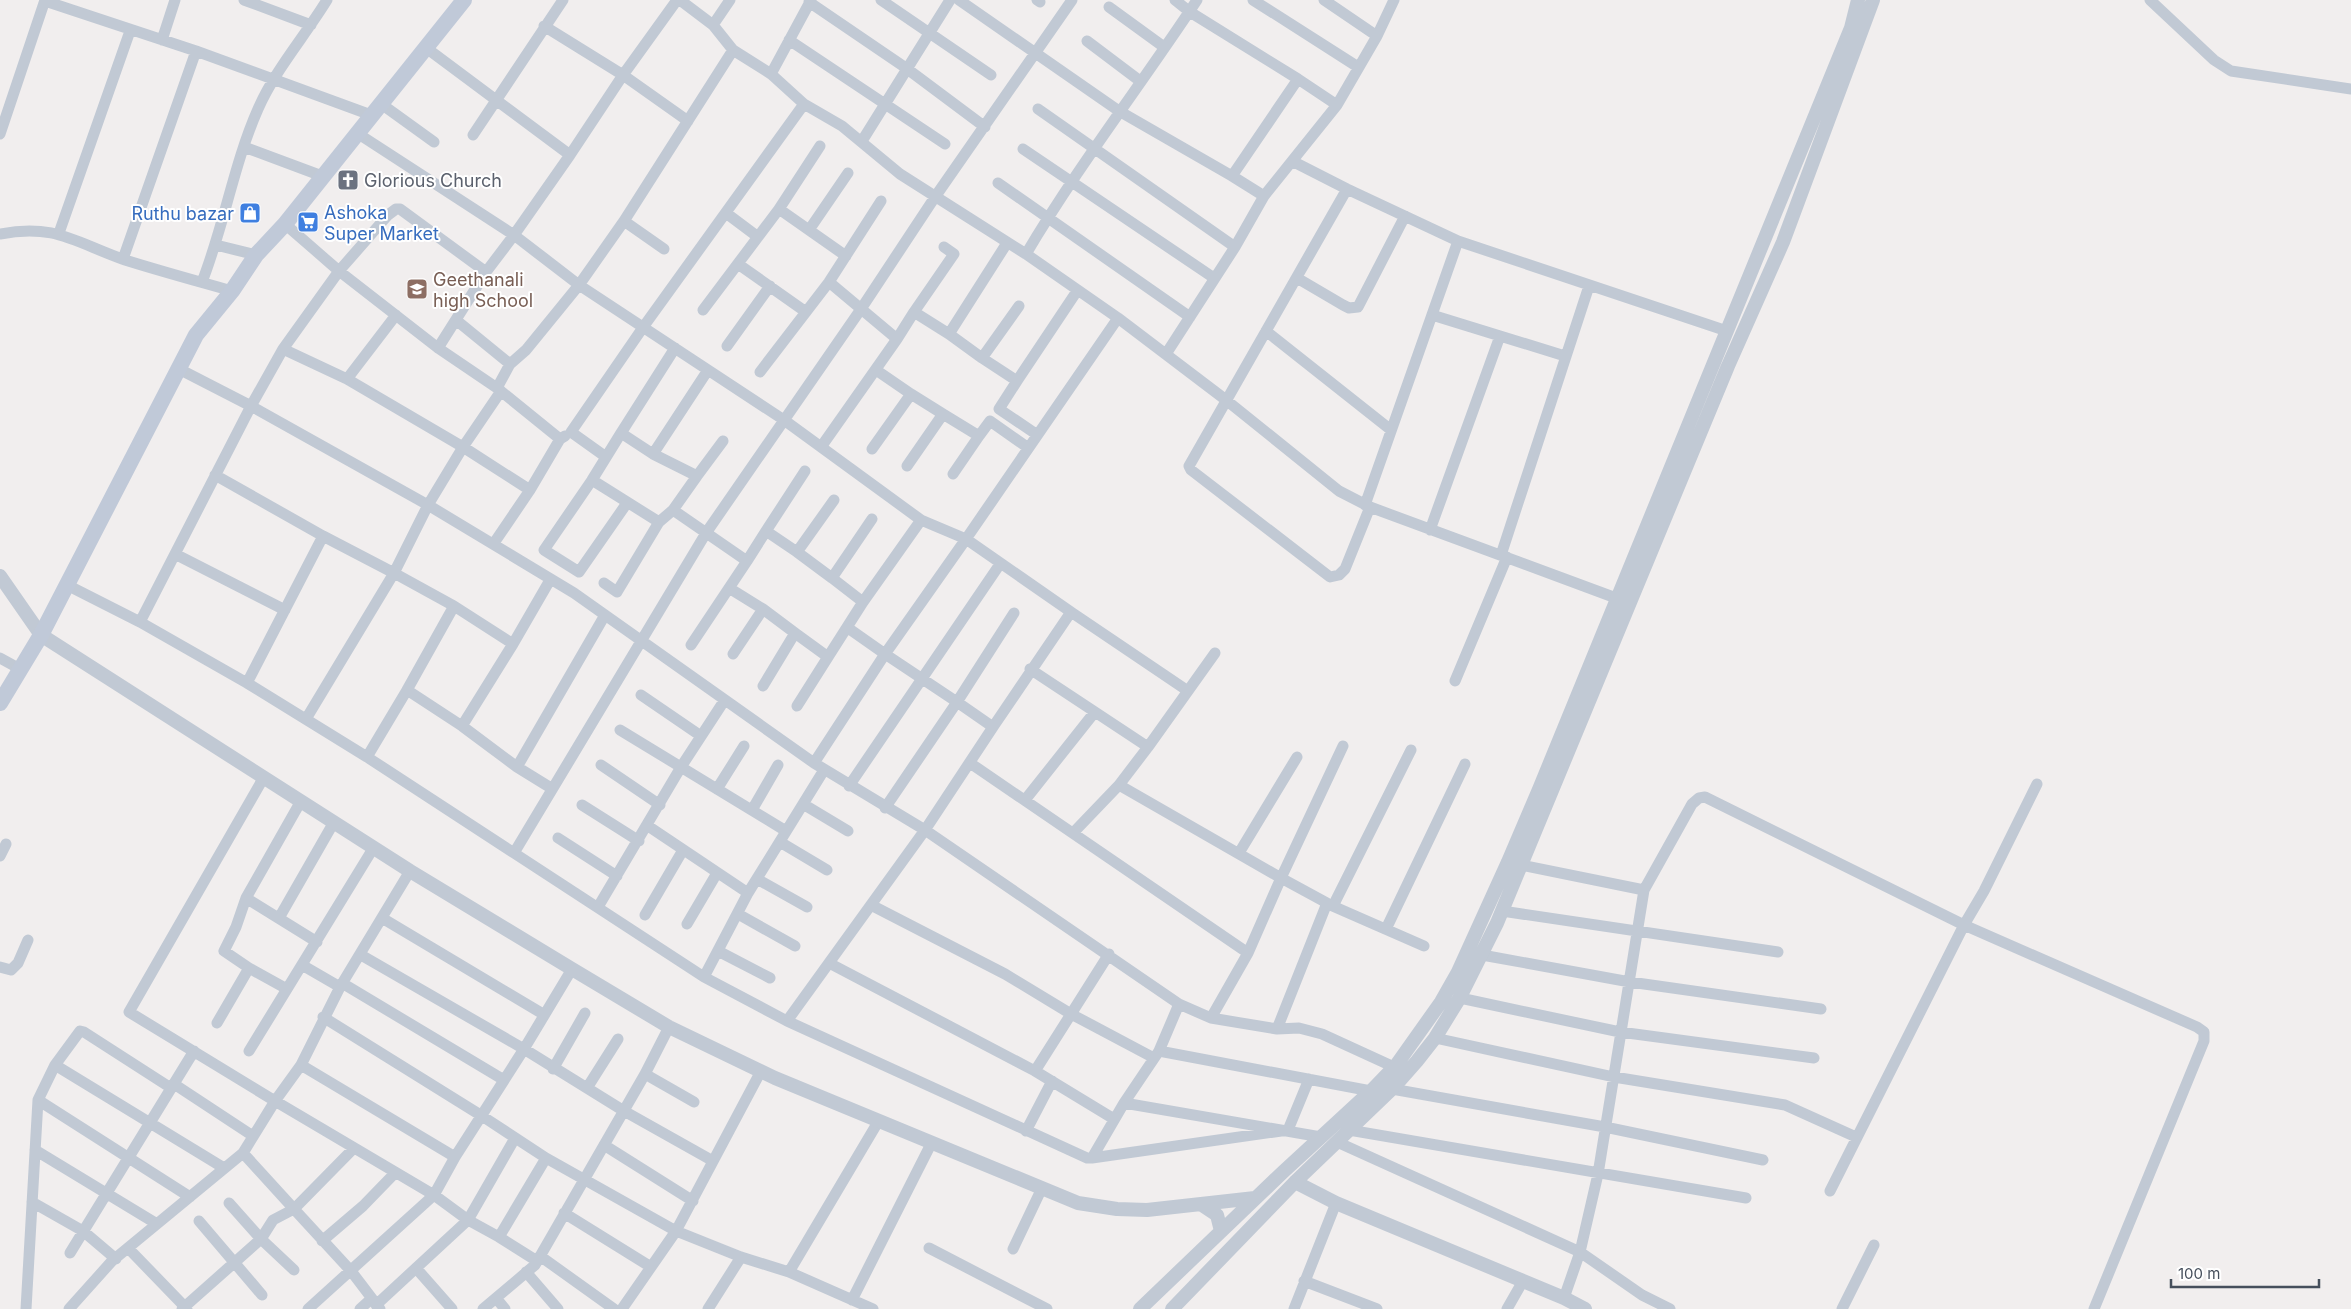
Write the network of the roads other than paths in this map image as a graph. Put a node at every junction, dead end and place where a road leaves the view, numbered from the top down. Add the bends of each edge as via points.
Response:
1 (45, 0) edge
2 (175, 0) edge
3 (244, 0) edge
4 (327, 0) edge
5 (464, 0) edge
6 (563, 0) edge
7 (678, 0) edge
8 (730, 0) edge
9 (881, 0) edge
10 (950, 0) edge
11 (958, 0) edge
12 (1072, 0) edge
13 (1175, 0) edge
14 (1197, 0) edge
15 (1253, 0) edge
16 (1324, 0) edge
17 (1858, 0) edge
18 (1873, 0) edge
19 (2150, 0) edge
20 (810, 1) edge
21 (1389, 2) edge
22 (1109, 7) dead end
23 (1190, 12) junction
24 (311, 25) junction
25 (713, 25) junction
26 (544, 26) junction
27 (130, 31) junction
28 (929, 33) junction
29 (1377, 36) junction
30 (162, 40) junction
31 (789, 40) junction
32 (1087, 41) dead end
33 (425, 47) junction
34 (1164, 47) junction
35 (733, 50) junction
36 (196, 51) junction
37 (1034, 53) junction
38 (1358, 67) junction
39 (906, 68) junction
40 (771, 74) junction
41 (623, 75) junction
42 (991, 75) dead end
43 (274, 79) junction
44 (1298, 79) junction
45 (1140, 81) junction
46 (2351, 89) edge
47 (497, 101) junction
48 (804, 104) junction
49 (884, 104) junction
50 (1337, 105) junction
51 (376, 109) junction
52 (1038, 109) dead end
53 (1119, 111) junction
54 (688, 121) junction
55 (985, 127) junction
56 (357, 133) junction
57 (0, 134) edge
58 (473, 135) dead end
59 (862, 141) junction
60 (434, 142) dead end
61 (945, 144) dead end
62 (820, 146) dead end
63 (244, 147) junction
64 (1023, 149) dead end
65 (1094, 149) junction
66 (570, 155) junction
67 (1292, 161) junction
68 (848, 173) dead end
69 (322, 176) junction
70 (1232, 176) junction
71 (1071, 182) junction
72 (998, 183) dead end
73 (1347, 189) junction
74 (1264, 196) junction
75 (935, 197) junction
76 (881, 201) dead end
77 (779, 209) junction
78 (726, 213) junction
79 (1404, 216) junction
80 (1048, 217) junction
81 (624, 221) junction
82 (285, 224) junction
83 (809, 230) junction
84 (59, 233) junction
85 (0, 234) edge
86 (514, 235) junction
87 (758, 236) junction
88 (1458, 241) junction
89 (1007, 243) junction
90 (216, 245) junction
91 (944, 247) dead end
92 (1235, 247) junction
93 (664, 249) dead end
94 (256, 254) junction
95 (1026, 254) junction
96 (846, 256) junction
97 (123, 259) junction
98 (738, 264) junction
99 (339, 271) junction
100 (486, 272) junction
101 (1214, 278) junction
102 (1297, 278) junction
103 (202, 282) junction
104 (829, 282) junction
105 (579, 285) junction
106 (770, 286) junction
107 (1589, 286) junction
108 (1077, 290) junction
109 (232, 291) junction
110 (1019, 306) dead end
111 (862, 309) junction
112 (703, 310) dead end
113 (806, 312) junction
114 (914, 312) junction
115 (396, 315) junction
116 (1432, 315) junction
117 (1190, 317) junction
118 (1118, 318) junction
119 (456, 320) junction
120 (644, 326) junction
121 (1266, 331) junction
122 (1727, 331) junction
123 (949, 334) junction
124 (1500, 336) junction
125 (897, 339) junction
126 (728, 346) dead end
127 (438, 348) junction
128 (674, 348) junction
129 (283, 349) junction
130 (1166, 354) junction
131 (1565, 356) junction
132 (982, 358) junction
133 (510, 364) junction
134 (178, 369) junction
135 (708, 370) junction
136 (876, 370) junction
137 (760, 372) dead end
138 (347, 379) junction
139 (1017, 381) junction
140 (499, 389) junction
141 (911, 394) junction
142 (1226, 400) junction
143 (251, 406) junction
144 (943, 414) junction
145 (784, 420) junction
146 (1391, 430) junction
147 (571, 432) junction
148 (620, 433) junction
149 (1036, 434) junction
150 (979, 436) junction
151 (560, 439) junction
152 (723, 441) dead end
153 (463, 446) junction
154 (821, 447) junction
155 (1027, 447) junction
156 (872, 450) dead end
157 (653, 454) junction
158 (606, 457) junction
159 (907, 466) dead end
160 (805, 471) dead end
161 (954, 474) dead end
162 (215, 475) junction
163 (697, 476) junction
164 (592, 480) junction
165 (530, 490) junction
166 (834, 500) dead end
167 (627, 503) junction
168 (428, 505) junction
169 (1368, 506) junction
170 (673, 510) junction
171 (872, 519) dead end
172 (921, 520) junction
173 (659, 522) junction
174 (1430, 530) junction
175 (766, 531) junction
176 (706, 532) junction
177 (323, 536) junction
178 (966, 539) junction
179 (494, 544) junction
180 (797, 552) junction
181 (175, 554) junction
182 (1504, 556) junction
183 (747, 561) junction
184 (1000, 564) junction
185 (394, 573) junction
186 (0, 576) edge
187 (832, 578) junction
188 (550, 580) junction
189 (604, 583) dead end
190 (67, 585) junction
191 (730, 588) junction
192 (1616, 598) junction
193 (863, 602) junction
194 (454, 606) junction
195 (763, 609) junction
196 (285, 610) junction
197 (1071, 612) junction
198 (1014, 613) dead end
199 (606, 615) junction
200 (140, 622) junction
201 (848, 628) junction
202 (795, 633) junction
203 (41, 635) junction
204 (641, 641) junction
205 (513, 644) junction
206 (691, 645) dead end
207 (1215, 652) dead end
208 (734, 654) dead end
209 (885, 654) junction
210 (828, 657) junction
211 (0, 658) edge
212 (20, 669) junction
213 (1030, 669) junction
214 (922, 678) junction
215 (1455, 682) dead end
216 (247, 683) junction
217 (762, 686) dead end
218 (406, 690) junction
219 (1188, 691) junction
220 (641, 695) dead end
221 (724, 701) junction
222 (957, 702) junction
223 (0, 703) edge
224 (797, 706) dead end
225 (1094, 713) junction
226 (306, 719) junction
227 (462, 726) junction
228 (993, 727) junction
229 (620, 730) dead end
230 (701, 736) junction
231 (744, 746) dead end
232 (1343, 746) dead end
233 (1148, 747) junction
234 (1411, 750) dead end
235 (1297, 756) dead end
236 (367, 757) junction
237 (814, 763) junction
238 (970, 763) junction
239 (1465, 764) dead end
240 (601, 765) dead end
241 (778, 765) dead end
242 (517, 767) junction
243 (682, 767) junction
244 (824, 770) junction
245 (264, 778) junction
246 (2037, 784) dead end
247 (1119, 785) junction
248 (849, 786) junction
249 (551, 788) junction
250 (717, 788) junction
251 (1026, 800) junction
252 (301, 801) junction
253 (582, 804) dead end
254 (803, 804) junction
255 (660, 805) junction
256 (885, 808) junction
257 (752, 810) junction
258 (334, 822) junction
259 (648, 826) junction
260 (924, 830) junction
261 (786, 831) junction
262 (848, 832) dead end
263 (1073, 833) junction
264 (558, 838) dead end
265 (639, 841) junction
266 (780, 842) junction
267 (6, 844) dead end
268 (374, 847) junction
269 (683, 850) junction
270 (1239, 852) junction
271 (514, 853) junction
272 (0, 856) edge
273 (1521, 865) junction
274 (827, 870) dead end
275 (410, 871) junction
276 (717, 872) junction
277 (617, 876) junction
278 (757, 878) junction
279 (1281, 878) junction
280 (1644, 890) junction
281 (748, 893) junction
282 (246, 898) junction
283 (871, 904) junction
284 (1330, 904) junction
285 (598, 907) junction
286 (807, 907) dead end
287 (1502, 911) junction
288 (738, 914) junction
289 (645, 915) dead end
290 (279, 918) junction
291 (382, 918) junction
292 (687, 924) dead end
293 (1964, 925) junction
294 (1386, 929) junction
295 (1637, 932) junction
296 (28, 940) dead end
297 (316, 942) junction
298 (794, 946) dead end
299 (1424, 946) dead end
300 (718, 951) junction
301 (1778, 952) dead end
302 (1248, 953) junction
303 (1109, 954) junction
304 (360, 955) junction
305 (1482, 955) junction
306 (829, 963) junction
307 (302, 965) junction
308 (0, 967) edge
309 (250, 968) junction
310 (572, 969) junction
311 (704, 977) junction
312 (770, 978) dead end
313 (1630, 982) junction
314 (341, 985) junction
315 (287, 989) junction
316 (1460, 998) junction
317 (1179, 1004) junction
318 (1821, 1009) dead end
319 (585, 1013) dead end
320 (544, 1014) junction
321 (1071, 1014) junction
322 (324, 1017) junction
323 (1211, 1018) junction
324 (787, 1021) junction
325 (217, 1023) dead end
326 (669, 1027) junction
327 (1277, 1029) junction
328 (1620, 1032) junction
329 (1435, 1038) junction
330 (618, 1039) dead end
331 (524, 1049) junction
332 (194, 1051) junction
333 (249, 1051) dead end
334 (1157, 1054) junction
335 (1814, 1058) dead end
336 (55, 1065) junction
337 (301, 1065) junction
338 (1394, 1067) junction
339 (553, 1068) junction
340 (761, 1071) junction
341 (1035, 1071) junction
342 (646, 1074) junction
343 (1614, 1077) junction
344 (1309, 1079) junction
345 (504, 1080) junction
346 (1052, 1081) junction
347 (172, 1086) junction
348 (587, 1088) junction
349 (1392, 1089) junction
350 (1371, 1091) junction
351 (38, 1100) junction
352 (275, 1101) junction
353 (694, 1102) dead end
354 (1124, 1103) junction
355 (624, 1111) junction
356 (482, 1116) junction
357 (1114, 1119) junction
358 (878, 1122) junction
359 (150, 1123) junction
360 (1605, 1127) junction
361 (1288, 1130) junction
362 (1349, 1130) junction
363 (1026, 1131) junction
364 (254, 1136) junction
365 (1856, 1137) junction
366 (515, 1138) junction
367 (1321, 1138) junction
368 (1337, 1142) junction
369 (931, 1144) junction
370 (604, 1146) junction
371 (354, 1148) junction
372 (35, 1150) junction
373 (243, 1153) junction
374 (456, 1156) junction
375 (128, 1158) junction
376 (546, 1158) junction
377 (1092, 1158) junction
378 (1763, 1160) dead end
379 (713, 1161) junction
380 (224, 1168) junction
381 (1283, 1172) junction
382 (395, 1173) junction
383 (1598, 1174) junction
384 (584, 1180) junction
385 (1295, 1182) junction
386 (1042, 1188) junction
387 (1830, 1191) dead end
388 (107, 1193) junction
389 (434, 1195) junction
390 (190, 1197) junction
391 (1255, 1198) junction
392 (1746, 1198) dead end
393 (693, 1201) junction
394 (32, 1202) junction
395 (229, 1202) dead end
396 (1336, 1203) junction
397 (1202, 1205) junction
398 (294, 1208) junction
399 (564, 1213) junction
400 (468, 1220) junction
401 (199, 1221) dead end
402 (157, 1224) junction
403 (83, 1231) junction
404 (676, 1231) junction
405 (1221, 1231) junction
406 (499, 1237) junction
407 (261, 1239) junction
408 (322, 1241) junction
409 (1874, 1245) dead end
410 (128, 1248) junction
411 (929, 1248) dead end
412 (1013, 1249) dead end
413 (1580, 1252) junction
414 (70, 1253) dead end
415 (741, 1257) junction
416 (116, 1259) junction
417 (538, 1259) junction
418 (235, 1261) junction
419 (651, 1267) junction
420 (416, 1268) junction
421 (294, 1270) dead end
422 (351, 1271) junction
423 (526, 1272) junction
424 (789, 1272) junction
425 (1304, 1281) junction
426 (1523, 1281) junction
427 (262, 1296) dead end
428 (496, 1298) junction
429 (1564, 1298) junction
430 (852, 1300) junction
431 (376, 1304) edge
432 (185, 1308) edge
433 (26, 1309) edge
434 (69, 1309) edge
435 (308, 1309) edge
436 (360, 1309) edge
437 (452, 1309) edge
438 (483, 1309) edge
439 (504, 1309) edge
440 (558, 1309) edge
441 (614, 1309) edge
442 (622, 1309) edge
443 (708, 1309) edge
444 (874, 1309) edge
445 (1047, 1309) edge
446 (1140, 1309) edge
447 (1173, 1309) edge
448 (1294, 1309) edge
449 (1377, 1309) edge
450 (1507, 1309) edge
451 (1585, 1309) edge
452 (1670, 1309) edge
453 (1842, 1309) edge
454 (2094, 1309) edge

1 - 27 street
1 - 57 street
2 - 30 street
3 - 24 street
4 - 24 street
5 - 33 main road
6 - 26 street
7 - 25 street
7 - 41 street
8 - 25 street
9 - 28 street
10 - 28 street
11 - 37 street
12 - 37 street
13 - 23 street
14 - 23 street
15 - 38 street
16 - 29 street
17 - 122 street via 1851,28
18 - 273 street via 1782,242
19 - 46 street via 2214,60 2231,71
20 - 31 street
20 - 39 street
21 - 29 street
22 - 34 street
23 - 34 street
23 - 44 street
24 - 43 street
25 - 35 street
26 - 41 street
26 - 47 street
27 - 30 street
27 - 84 street
28 - 39 street
28 - 42 street
29 - 38 street
30 - 36 street
31 - 40 street
31 - 49 street
32 - 45 street
33 - 47 street
33 - 51 main road
34 - 45 street
35 - 40 street
35 - 54 street
36 - 43 street
36 - 97 street
37 - 53 street
37 - 55 street
38 - 50 street
39 - 49 street
39 - 55 street
40 - 48 street
41 - 54 street
41 - 66 street
43 - 51 street
43 - 63 street via 258,108
44 - 50 street
44 - 70 street
45 - 53 street
47 - 58 street
47 - 66 street
48 - 59 street
48 - 78 street
49 - 59 street
49 - 61 street
50 - 67 street
51 - 56 main road
51 - 60 street
52 - 65 street
53 - 65 street
53 - 70 street
54 - 81 street
55 - 75 street
56 - 69 main road
56 - 86 street
59 - 75 street via 900,174
62 - 77 street
63 - 69 street
63 - 90 street
64 - 71 street
65 - 71 street
65 - 92 street
66 - 86 street
67 - 73 street
67 - 74 street
68 - 83 street
69 - 82 main road
70 - 74 street
71 - 80 street
71 - 101 street
72 - 80 street
73 - 79 street
73 - 102 street
74 - 92 street
75 - 89 street
75 - 111 street
76 - 96 street
77 - 83 street
77 - 87 street
78 - 87 street
78 - 120 street
79 - 88 street
79 - 102 street via 1358,307 1343,306
80 - 95 street
80 - 117 street
81 - 93 street
81 - 105 street
82 - 94 main road
82 - 99 street
83 - 96 street
84 - 85 street via 36,230
84 - 97 street
86 - 100 street
86 - 105 street
87 - 98 street
88 - 107 street
88 - 116 street
89 - 95 street
89 - 123 street
90 - 94 street
90 - 103 street
91 - 114 street via 954,254
92 - 101 street
94 - 109 main road
95 - 108 street
96 - 104 street
97 - 103 street
98 - 106 street
98 - 112 street
99 - 100 street via 398,208
99 - 115 street
99 - 129 street
100 - 119 street
101 - 117 street
102 - 121 street
103 - 109 street
104 - 111 street
104 - 113 street
105 - 120 street
105 - 133 street via 526,350
106 - 113 street
106 - 126 street
107 - 122 street
107 - 131 street
108 - 118 street
108 - 139 street
109 - 134 main road via 196,335
110 - 132 street
111 - 125 street
111 - 145 street
113 - 137 street
114 - 123 street
114 - 125 street
115 - 127 street
115 - 138 street
116 - 124 street
116 - 146 street
117 - 130 street
118 - 130 street
118 - 149 street
119 - 127 street
119 - 133 street
120 - 128 street
120 - 147 street
121 - 142 street
121 - 146 street
122 - 192 street
123 - 132 street
124 - 131 street
124 - 174 street
125 - 136 street
127 - 140 street
128 - 135 street
128 - 148 street
129 - 138 street
129 - 143 street
130 - 142 street
131 - 182 street
132 - 139 street
133 - 140 street
134 - 143 street
134 - 190 main road
135 - 145 street
135 - 157 street
136 - 141 street
136 - 154 street
138 - 153 street
139 - 149 street via 999,409
140 - 151 street
140 - 153 street
141 - 144 street
141 - 156 street
142 - 169 street via 1339,491
142 - 169 street via 1189,462 1189,468 1327,576 1339,575 1345,569
143 - 162 street
143 - 168 street
144 - 150 street
144 - 159 street
145 - 154 street
145 - 176 street
146 - 169 street
147 - 151 street
147 - 158 street
148 - 157 street
148 - 158 street
149 - 155 street
150 - 155 street via 990,421
150 - 161 street
151 - 165 street
152 - 163 street
153 - 165 street
153 - 168 street
154 - 172 street
155 - 178 street
157 - 163 street
158 - 164 street
160 - 175 street
162 - 177 street
162 - 181 street
163 - 170 street
164 - 167 street
164 - 167 street via 544,550 579,572
165 - 179 street
166 - 180 street
167 - 173 street
168 - 179 street
168 - 185 street
169 - 174 street
170 - 173 street
170 - 176 street
171 - 187 street
172 - 178 street
172 - 193 street
173 - 189 street via 617,592
174 - 182 street
175 - 180 street
175 - 183 street
176 - 183 street
176 - 204 street
177 - 185 street
177 - 196 street
178 - 184 street
178 - 209 street
179 - 188 street
180 - 187 street
181 - 196 street
181 - 200 street
182 - 192 street
182 - 215 street
183 - 191 street
184 - 197 street
184 - 214 street
185 - 194 street
185 - 226 street
186 - 203 street
187 - 193 street
188 - 199 street
188 - 205 street
190 - 200 street
190 - 203 main road
191 - 195 street
191 - 206 street
192 - 338 street via 1508,862 1458,972 1441,1002
193 - 201 street
194 - 205 street
194 - 218 street
195 - 202 street
195 - 208 street
196 - 216 street
197 - 213 street
197 - 219 street
198 - 222 street
199 - 204 street
199 - 242 street
200 - 216 street
201 - 209 street
201 - 210 street
202 - 210 street
202 - 217 street
203 - 212 main road
203 - 245 street
204 - 221 street
204 - 249 street
205 - 227 street
207 - 219 street
209 - 214 street
209 - 237 street
210 - 224 street
211 - 212 street
212 - 223 main road
213 - 225 street
213 - 228 street
214 - 222 street
214 - 248 street
216 - 226 street
218 - 227 street
218 - 236 street
219 - 233 street
220 - 230 street
221 - 230 street
221 - 237 street
222 - 228 street
222 - 256 street
225 - 233 street
225 - 251 street
226 - 236 street
227 - 242 street
228 - 238 street
229 - 243 street
230 - 243 street
231 - 250 street
232 - 279 street
233 - 247 street
234 - 284 street
235 - 270 street
236 - 271 street
237 - 244 street
238 - 251 street
238 - 260 street
239 - 294 street
240 - 255 street
241 - 257 street
242 - 249 street
243 - 250 street
243 - 255 street
244 - 248 street
244 - 254 street
245 - 252 street
245 - 332 street via 129,1012
246 - 293 street
247 - 263 street
247 - 270 street
248 - 256 street
249 - 271 street
250 - 257 street
251 - 263 street
252 - 258 street
252 - 282 street
253 - 265 street
254 - 261 street
254 - 262 street
255 - 259 street
256 - 260 street
257 - 261 street
258 - 268 street
258 - 290 street
259 - 265 street
259 - 269 street
260 - 283 street
260 - 303 street
261 - 266 street
263 - 302 street
264 - 277 street
265 - 277 street
266 - 274 street
266 - 278 street
267 - 272 street
268 - 275 street
268 - 297 street
269 - 276 street
269 - 289 street
270 - 279 street
271 - 285 street
273 - 280 street
273 - 287 street
275 - 291 street
275 - 310 street
276 - 281 street
276 - 292 street
277 - 285 street
278 - 281 street
278 - 286 street
279 - 284 street
279 - 302 street
280 - 293 street via 1692,804 1705,798
280 - 295 street
281 - 288 street
282 - 290 street
282 - 309 street via 224,951
283 - 306 street
283 - 321 street via 1005,974
284 - 294 street
284 - 327 street
285 - 311 street
287 - 295 street
287 - 305 street
288 - 298 street
288 - 300 street
290 - 297 street
291 - 304 street
291 - 320 street
293 - 365 street
293 - 454 street via 2204,1032 2204,1041
294 - 299 street
295 - 301 street
295 - 313 street
296 - 308 street via 16,967 11,970
297 - 307 street
300 - 311 street
300 - 312 street
302 - 323 street
303 - 317 street
303 - 321 street
304 - 314 street
304 - 331 street
305 - 313 street
305 - 316 street
306 - 324 street
306 - 341 street
307 - 314 street
307 - 315 street
309 - 315 street
309 - 325 street
310 - 320 street
310 - 326 street
311 - 324 street
313 - 318 street
313 - 328 street
314 - 322 street
314 - 345 street
315 - 333 street
316 - 328 street
316 - 329 street
317 - 323 street
317 - 334 street
319 - 339 street
320 - 331 street
321 - 334 street
321 - 341 street
322 - 337 street
322 - 356 street
323 - 327 street
324 - 363 street
326 - 340 street
326 - 342 street
327 - 338 street via 1299,1028 1322,1034
328 - 335 street
328 - 343 street
329 - 343 street
329 - 349 street
330 - 348 street
331 - 339 street
331 - 345 street
332 - 347 street
332 - 352 street
334 - 344 street
334 - 354 street
336 - 347 street via 80,1031
336 - 351 street
336 - 359 street
337 - 352 street
337 - 374 street
338 - 350 street
339 - 348 street
340 - 358 street
340 - 379 street
341 - 346 street
342 - 353 street
342 - 355 street
343 - 360 street
343 - 365 street via 1785,1106
344 - 350 street
344 - 361 street
345 - 356 street
346 - 357 street
346 - 363 street
347 - 359 street
347 - 364 street
348 - 355 street
349 - 360 street
349 - 362 street
350 - 367 street
351 - 372 street
351 - 375 street
352 - 364 street
352 - 371 street
354 - 357 street
354 - 361 street
355 - 370 street
355 - 379 street
356 - 366 street
356 - 374 street
357 - 377 street
358 - 369 street
358 - 424 street
359 - 375 street
359 - 380 street
360 - 378 street
360 - 383 street
361 - 367 street
361 - 377 street
362 - 368 street
362 - 383 street
363 - 377 street
364 - 373 street
365 - 387 street
366 - 376 street
366 - 400 street
367 - 381 street
368 - 385 street
368 - 413 street
369 - 386 street
369 - 430 street
370 - 384 street
370 - 393 street
371 - 382 street
371 - 398 street
372 - 388 street
372 - 394 street
373 - 380 street
373 - 398 street
374 - 389 street
375 - 388 street
375 - 390 street
376 - 384 street
376 - 406 street
379 - 393 street
380 - 390 street
381 - 385 street
381 - 391 street
382 - 389 street
382 - 408 street
383 - 392 street
383 - 413 street
384 - 399 street
384 - 404 street
385 - 396 street
385 - 447 street
386 - 397 street via 1078,1203 1117,1209
386 - 412 street
388 - 402 street
388 - 403 street
389 - 400 street
389 - 422 street
390 - 402 street
391 - 397 street
391 - 405 street
393 - 404 street
394 - 403 street
394 - 433 street
395 - 407 street
396 - 425 street
396 - 426 street
397 - 405 street via 1217,1215
398 - 407 street via 273,1220
398 - 408 street
399 - 417 street
399 - 419 street
400 - 406 street
400 - 420 street
401 - 418 street
402 - 410 street
403 - 414 street
403 - 416 street
404 - 415 street
404 - 419 street
405 - 446 street
406 - 417 street
407 - 418 street
407 - 421 street
408 - 422 street
409 - 453 street
410 - 416 street
410 - 432 street
411 - 445 street
413 - 429 street
413 - 452 street via 1642,1295
415 - 424 street
415 - 443 street
416 - 434 street
417 - 423 street
417 - 441 street
418 - 427 street
418 - 432 street
419 - 442 street
420 - 431 street
420 - 437 street
422 - 431 street
422 - 435 street
423 - 428 street
423 - 440 street
424 - 430 street
425 - 448 street
425 - 449 street
426 - 429 street
426 - 450 street
428 - 438 street
428 - 439 street
429 - 451 street
430 - 444 street
431 - 436 street

